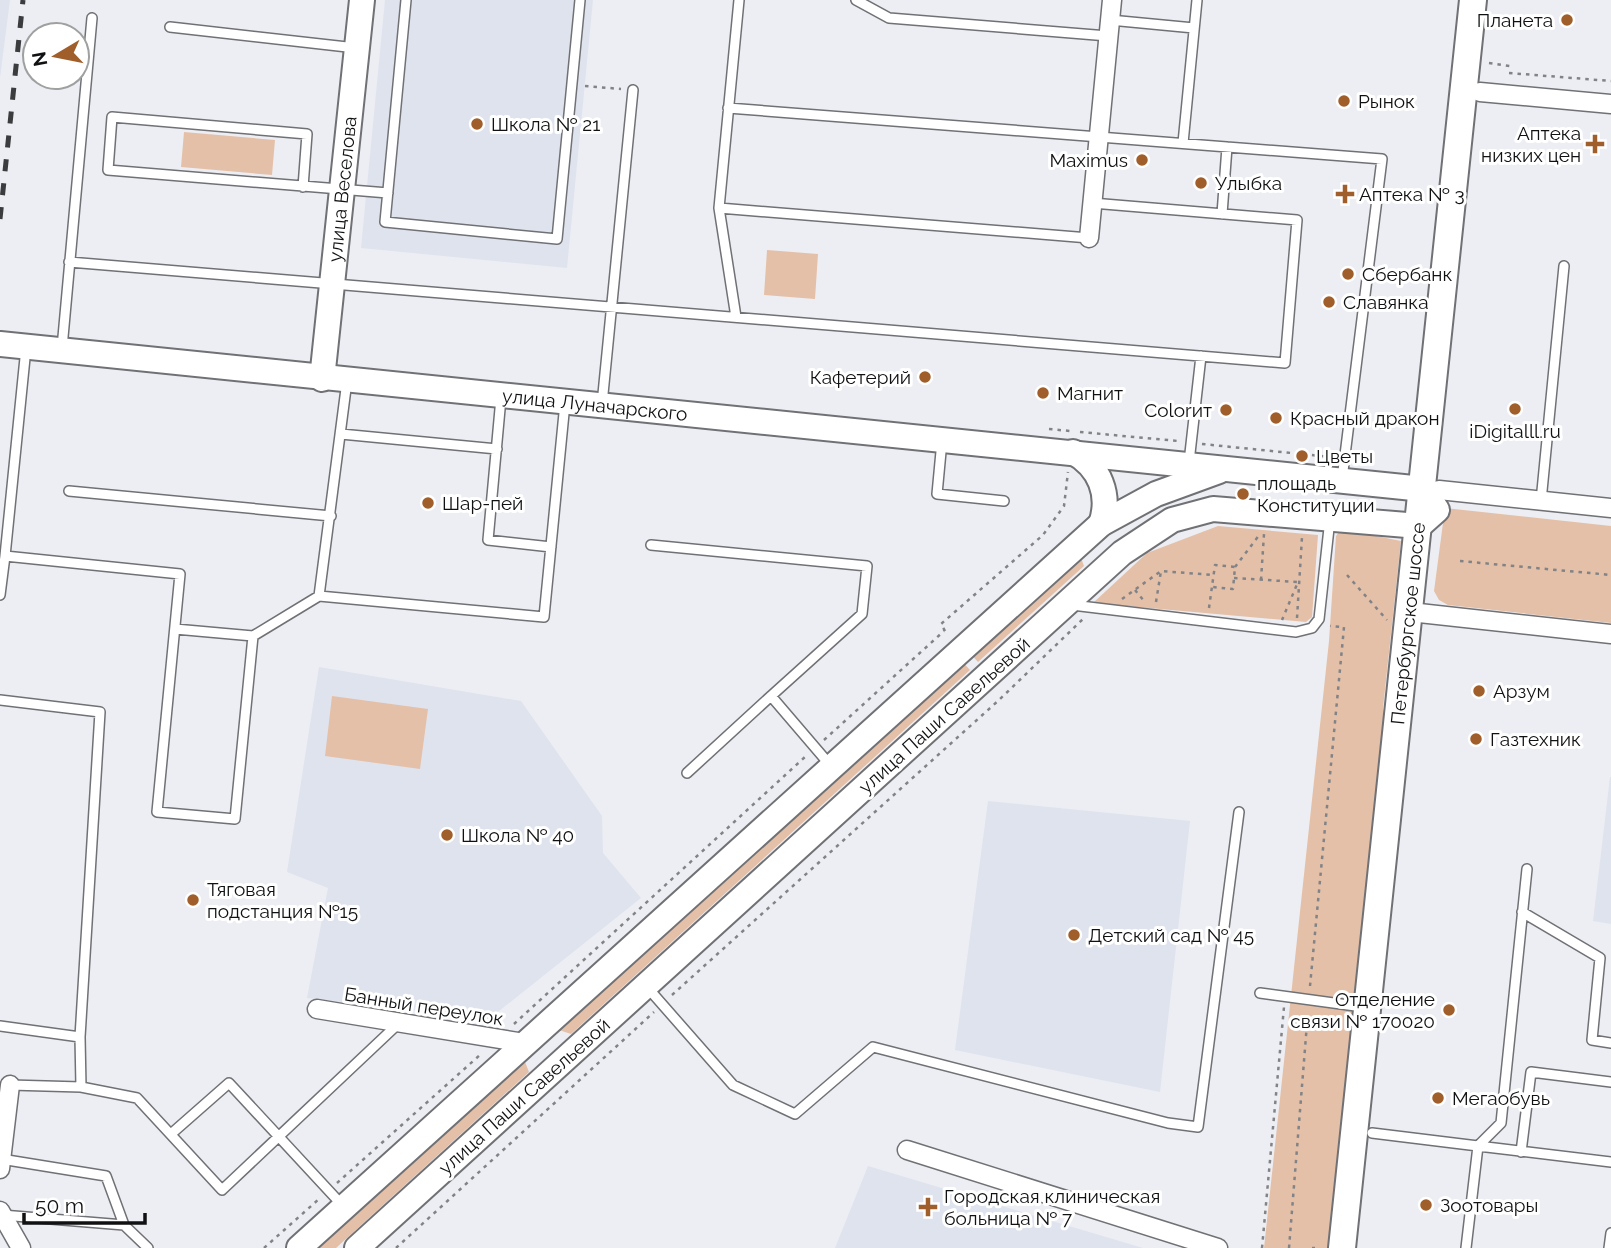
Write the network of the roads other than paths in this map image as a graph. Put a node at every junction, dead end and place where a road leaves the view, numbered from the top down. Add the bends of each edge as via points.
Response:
1 (362, 0) edge
2 (406, 0) edge
3 (580, 0) edge
4 (739, 0) edge
5 (856, 0) edge
6 (1112, 0) edge
7 (1197, 0) edge
8 (1473, 0) edge
9 (1489, 0) edge
10 (92, 18) dead end
11 (170, 27) dead end
12 (1109, 28) junction
13 (1194, 28) junction
14 (357, 48) junction
15 (633, 90) road end
16 (1472, 91) junction
17 (1611, 104) edge
18 (728, 108) junction
19 (1098, 137) junction
20 (1183, 143) junction
21 (1227, 147) junction
22 (303, 187) junction
23 (342, 189) junction
24 (388, 193) junction
25 (1092, 204) junction
26 (719, 208) junction
27 (1222, 214) junction
28 (1089, 238) joint
29 (69, 262) junction
30 (1564, 266) dead end
31 (332, 284) junction
32 (612, 307) junction
33 (736, 317) junction
34 (0, 344) edge
35 (26, 348) junction
36 (61, 351) junction
37 (1201, 356) junction
38 (322, 379) junction
39 (347, 381) junction
40 (502, 396) junction
41 (565, 403) junction
42 (602, 406) junction
43 (341, 434) junction
44 (942, 439) junction
45 (1071, 445) junction
46 (497, 449) junction
47 (1191, 453) junction
48 (1109, 456) junction
49 (1230, 468) junction
50 (1341, 469) junction
51 (69, 491) dead end
52 (1150, 496) junction
53 (1004, 501) dead end
54 (1541, 501) junction
55 (1429, 504) junction
56 (1611, 508) edge
57 (331, 516) junction
58 (1101, 524) junction
59 (1330, 526) junction
60 (1153, 530) junction
61 (651, 545) dead end
62 (551, 547) junction
63 (5, 556) junction
64 (0, 594) edge
65 (319, 596) junction
66 (1066, 604) junction
67 (1409, 617) junction
68 (175, 629) junction
69 (1611, 635) edge
70 (253, 636) junction
71 (771, 696) junction
72 (0, 700) edge
73 (823, 757) junction
74 (687, 773) dead end
75 (1239, 812) dead end
76 (1527, 869) dead end
77 (1522, 912) junction
78 (1261, 993) dead end
79 (654, 995) junction
80 (1368, 1007) junction
81 (317, 1009) dead end
82 (399, 1023) junction
83 (0, 1026) edge
84 (80, 1037) junction
85 (529, 1039) junction
86 (1611, 1043) edge
87 (561, 1063) junction
88 (1611, 1082) edge
89 (10, 1085) joint
90 (81, 1087) junction
91 (1372, 1133) junction
92 (171, 1135) junction
93 (279, 1137) junction
94 (1478, 1146) junction
95 (907, 1150) dead end
96 (1521, 1152) junction
97 (1611, 1163) edge
98 (1, 1164) edge
99 (337, 1199) junction
100 (3, 1221) edge
101 (124, 1224) junction
102 (1611, 1233) edge
103 (1611, 1239) edge
104 (21, 1248) edge
105 (148, 1248) edge
106 (299, 1248) edge
107 (357, 1248) edge
108 (1218, 1248) edge
109 (1342, 1248) edge
110 (1359, 1248) edge
111 (1466, 1248) edge
112 (1609, 1248) edge

1 - 14 main road, улица Веселова
2 - 24 lane
3 - 24 lane via 557,239 385,222
4 - 18 lane
5 - 12 lane via 890,18
6 - 12 street
7 - 13 lane
8 - 16 main road, Петербургское шоссе
9 - 16 main road, Петербургское шоссе
10 - 29 lane
11 - 14 lane
12 - 13 lane
12 - 19 street
13 - 20 lane
14 - 23 main road, улица Веселова
15 - 32 lane
16 - 17 street
16 - 55 main road, Петербургское шоссе
18 - 19 lane
18 - 26 lane
19 - 20 lane
19 - 25 street
20 - 21 lane
21 - 27 lane
21 - 50 lane via 1382,159
22 - 22 lane via 307,134 112,117 108,170
22 - 23 lane
23 - 24 lane
23 - 31 main road, улица Веселова
25 - 27 lane
25 - 28 street
26 - 28 lane
26 - 33 lane
27 - 37 lane via 1297,220 1285,363
29 - 31 lane
29 - 36 lane
30 - 54 lane
31 - 32 lane
31 - 38 main road, улица Веселова
32 - 33 lane
32 - 42 lane
33 - 37 lane
34 - 35 main road, улица Луначарского
35 - 36 main road, улица Луначарского
35 - 63 lane
36 - 38 main road, улица Луначарского
37 - 47 lane
38 - 39 main road, улица Луначарского
39 - 40 main road, улица Луначарского
39 - 43 lane
40 - 41 main road, улица Луначарского
40 - 46 lane
41 - 42 main road, улица Луначарского
41 - 62 lane
42 - 44 main road, улица Луначарского
43 - 46 lane
43 - 57 lane
44 - 45 main road, улица Луначарского
44 - 53 lane via 937,494
45 - 48 main road, улица Луначарского
45 - 58 main road via 1102,482
46 - 62 lane via 488,540
47 - 48 main road, улица Луначарского
47 - 49 main road, улица Паши Савельевой
48 - 52 main road via 1135,473
49 - 50 main road, улица Паши Савельевой
49 - 52 main road, улица Паши Савельевой
50 - 55 main road, улица Паши Савельевой
51 - 57 lane
52 - 58 main road, улица Паши Савельевой
52 - 60 main road
54 - 55 street
54 - 56 street
55 - 59 main road, улица Паши Савельевой
55 - 67 main road, Петербургское шоссе
57 - 65 lane
58 - 73 main road, улица Паши Савельевой
59 - 60 main road, улица Паши Савельевой via 1218,508 1184,515
59 - 66 lane via 1319,619 1296,632
60 - 66 main road, улица Паши Савельевой
61 - 71 lane via 867,566 862,614
62 - 65 lane via 544,617
63 - 64 lane
63 - 68 lane via 180,574
65 - 70 lane
66 - 79 main road, улица Паши Савельевой
67 - 69 street
67 - 80 main road, Петербургское шоссе
67 - 91 main road, Петербургское шоссе
68 - 70 lane
68 - 70 lane via 157,812 235,819
71 - 73 lane
71 - 74 lane
72 - 84 lane via 100,712
73 - 85 main road, улица Паши Савельевой
75 - 79 lane via 1220,988 1198,1127 873,1047 795,1114 733,1085
76 - 77 lane
77 - 86 lane via 1600,958 1592,1040
77 - 94 lane via 1501,1123
78 - 80 lane
79 - 87 main road, улица Паши Савельевой
80 - 109 main road, Петербургское шоссе
81 - 82 street, Банный переулок
82 - 85 street, Банный переулок via 498,1039
82 - 93 lane
83 - 84 lane
84 - 90 lane
85 - 87 main road
85 - 99 main road, улица Паши Савельевой
87 - 107 main road, улица Паши Савельевой
88 - 96 lane via 1531,1072
89 - 90 lane
89 - 98 street
90 - 92 lane via 137,1098
91 - 94 lane
91 - 110 main road, Петербургское шоссе
92 - 93 lane via 229,1083
92 - 93 lane via 222,1190
93 - 99 lane
94 - 96 lane
94 - 111 lane
95 - 108 street
96 - 97 lane
98 - 101 lane via 106,1176
99 - 106 main road, улица Паши Савельевой
100 - 101 lane
100 - 104 street
101 - 105 lane
102 - 103 lane
103 - 112 lane

